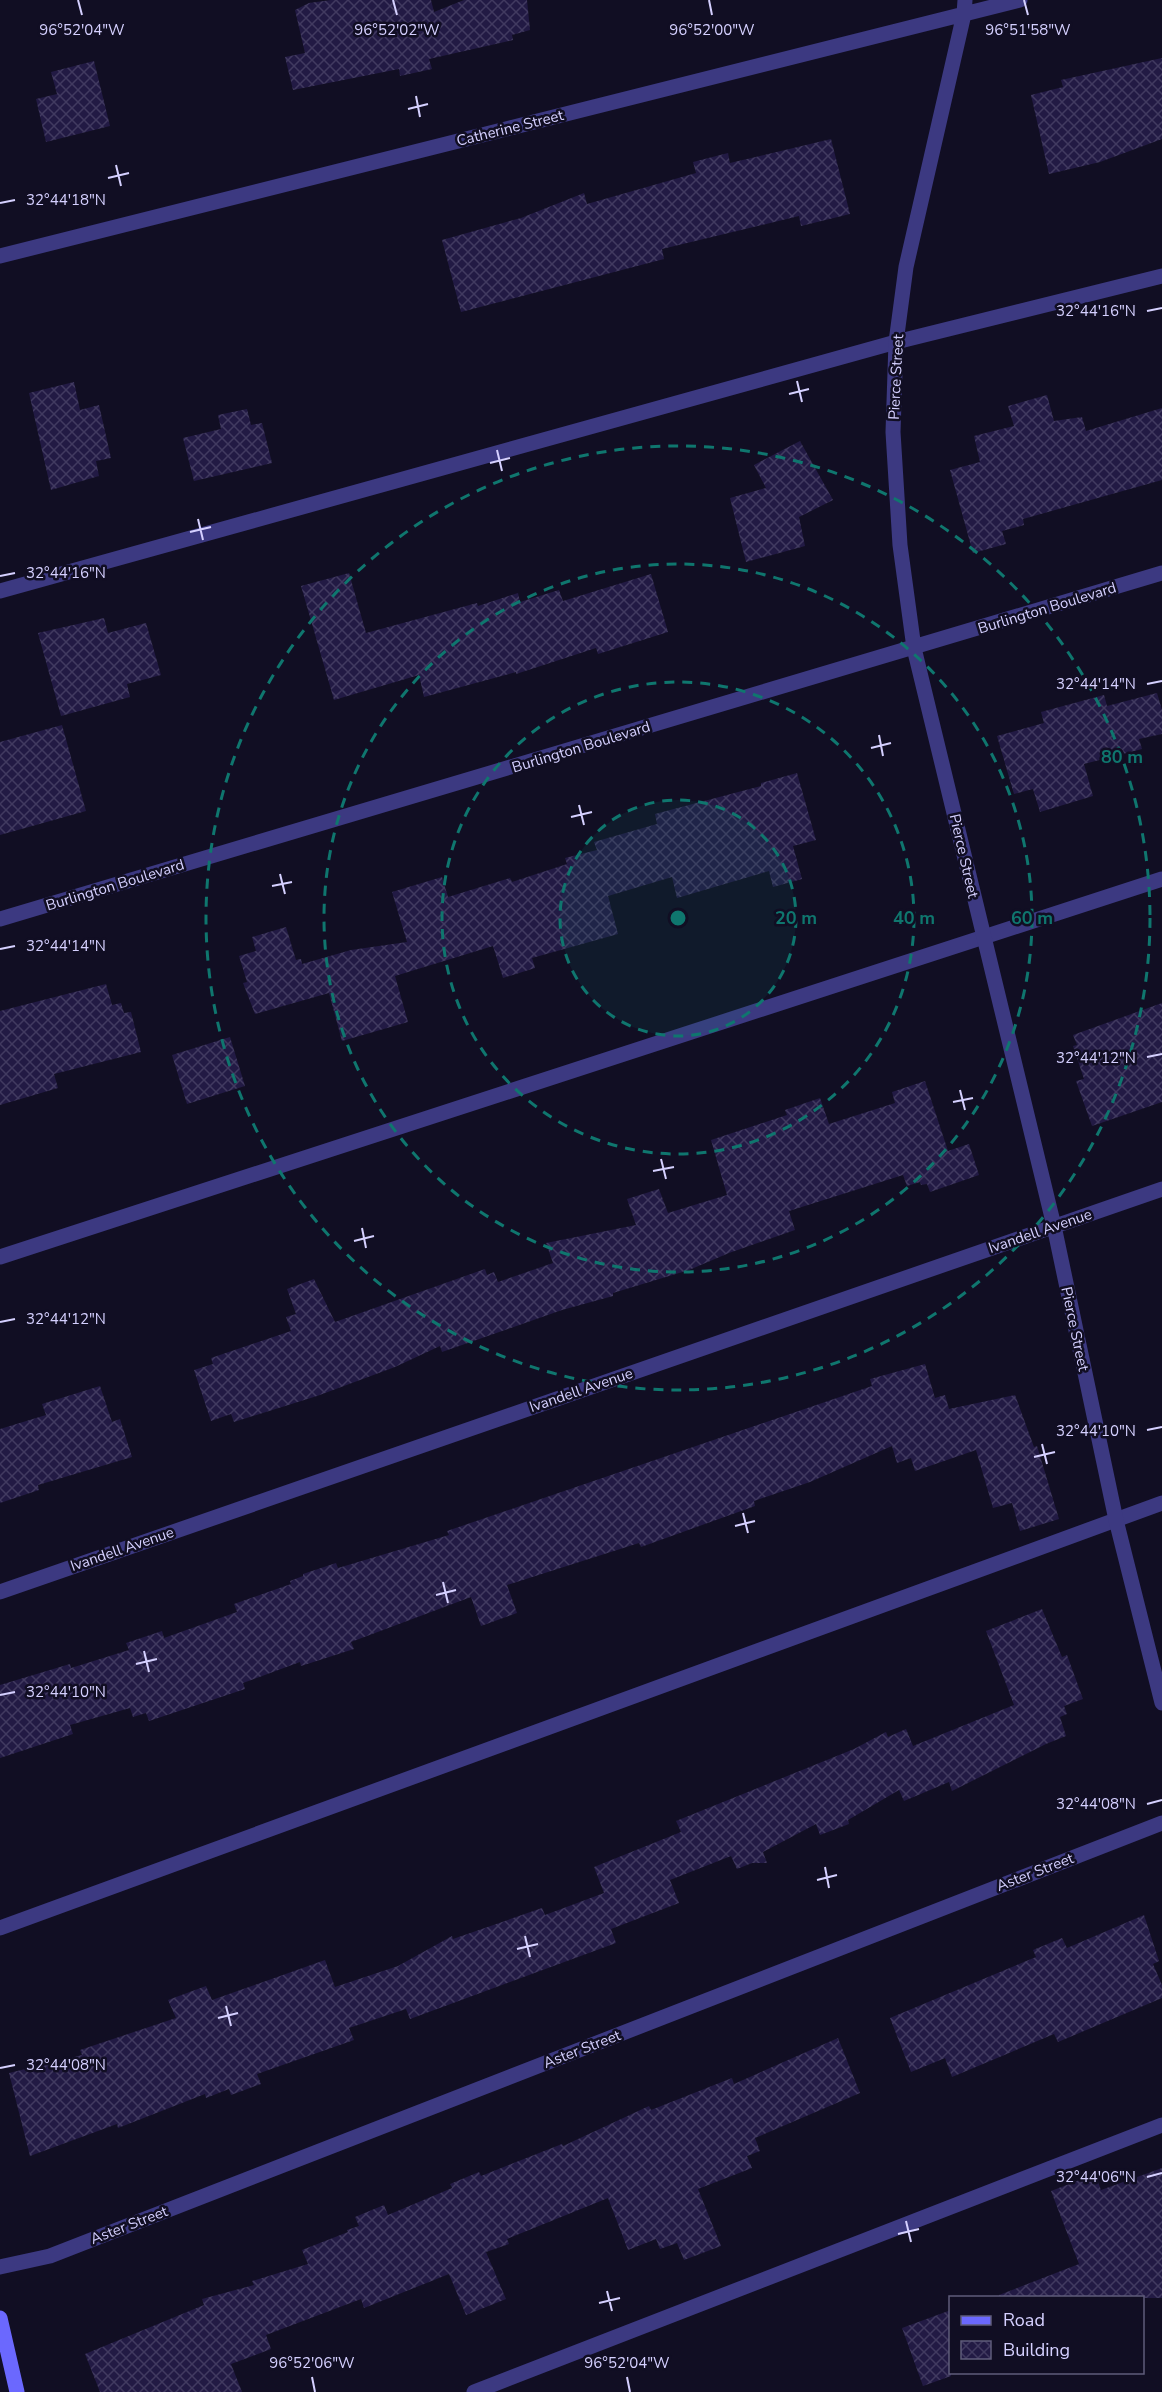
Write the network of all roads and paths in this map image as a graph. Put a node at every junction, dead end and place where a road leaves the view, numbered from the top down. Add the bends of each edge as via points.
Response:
1 (1020, 0) edge
2 (965, 7) edge
3 (0, 256) edge
4 (1162, 276) edge
5 (896, 342) junction
6 (1162, 573) edge
7 (0, 591) edge
8 (914, 648) junction
9 (1162, 879) edge
10 (0, 919) edge
11 (983, 937) junction
12 (1162, 1189) edge
13 (1054, 1226) junction
14 (0, 1257) edge
15 (1162, 1503) edge
16 (1116, 1520) junction
17 (0, 1592) edge
18 (1162, 1703) edge
19 (1162, 1823) edge
20 (0, 1928) edge
21 (1162, 2125) edge
22 (0, 2267) edge
23 (0, 2318) edge
24 (17, 2392) edge
25 (474, 2392) edge

1 - 2 street, Catherine Street
2 - 3 street, Catherine Street
2 - 5 street, Pierce Street via 906,267
4 - 5 street
5 - 7 street
5 - 8 street, Pierce Street via 893,432 900,545
6 - 8 street, Burlington Boulevard
8 - 10 street, Burlington Boulevard
8 - 11 street, Pierce Street
9 - 11 street
11 - 13 street, Pierce Street
11 - 14 street
12 - 13 street, Ivandell Avenue
13 - 16 street, Pierce Street
13 - 17 street, Ivandell Avenue
15 - 16 street
16 - 18 street, Pierce Street
16 - 20 street
19 - 22 street, Aster Street via 50,2256
21 - 25 street
23 - 24 street

